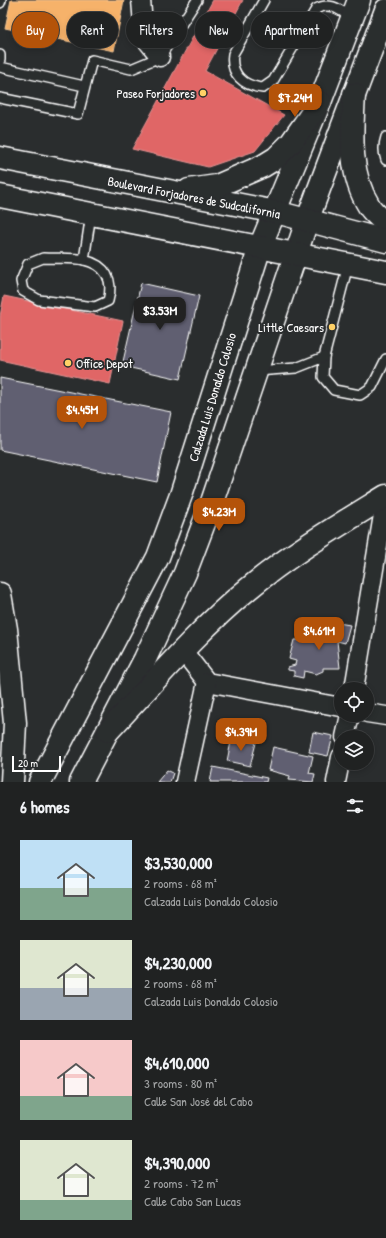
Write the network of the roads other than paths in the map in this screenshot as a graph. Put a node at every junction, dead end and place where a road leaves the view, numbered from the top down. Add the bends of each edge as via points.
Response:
1 (141, 0) edge
2 (197, 0) edge
3 (264, 0) edge
4 (379, 0) edge
5 (386, 3) edge
6 (356, 9) edge
7 (386, 10) edge
8 (0, 55) edge
9 (160, 57) junction
10 (0, 60) edge
11 (0, 67) edge
12 (84, 86) junction
13 (354, 94) junction
14 (0, 98) edge
15 (320, 102) junction
16 (386, 137) edge
17 (0, 158) edge
18 (386, 160) edge
19 (171, 192) junction
20 (0, 196) edge
21 (276, 212) junction
22 (91, 214) junction
23 (307, 221) junction
24 (386, 224) edge
25 (386, 241) edge
26 (260, 247) junction
27 (296, 254) junction
28 (84, 260) junction
29 (348, 265) junction
30 (386, 272) edge
31 (324, 357) junction
32 (386, 359) edge
33 (255, 371) junction
34 (386, 496) edge
35 (0, 594) edge
36 (182, 651) junction
37 (207, 682) junction
38 (355, 682) edge
39 (334, 706) edge
40 (374, 713) edge
41 (386, 716) edge
42 (108, 731) junction
43 (338, 770) edge
44 (12, 782) edge
45 (40, 782) edge
46 (81, 782) edge
47 (185, 782) edge
48 (336, 782) edge

1 - 9 street via 144,37
2 - 9 lane
3 - 6 lane via 232,54 234,72 253,87 263,88 273,81 316,9 324,5
4 - 5 main road
6 - 15 main road, Calzada Luis Donaldo Colosio
7 - 13 main road
8 - 10 lane
9 - 12 lane via 131,69 92,60
11 - 12 lane
12 - 14 lane via 78,114
13 - 23 main road
13 - 24 main road via 351,139 356,179 369,207
15 - 19 main road via 291,143 276,158 263,166 217,186
15 - 21 main road, Calzada Luis Donaldo Colosio
16 - 18 lane via 383,154
17 - 19 main road, Boulevard Forjadores de Sudcalifornia
19 - 21 main road, Boulevard Forjadores de Sudcalifornia
20 - 22 main road
21 - 23 main road, Boulevard Forjadores de Sudcalifornia
21 - 26 main road, Calzada Luis Donaldo Colosio
22 - 26 main road
22 - 28 lane
23 - 25 main road, Boulevard Forjadores de Sudcalifornia
23 - 27 main road
26 - 27 main road
26 - 45 main road, Calzada Luis Donaldo Colosio via 181,495 158,557
27 - 29 main road
27 - 33 main road
28 - 28 lane via 100,267 110,278 111,291 108,301 95,307 39,300 23,291 21,281 28,264 44,258
29 - 30 main road
29 - 31 lane
31 - 32 lane via 323,377 334,390 360,395 372,387
31 - 33 lane via 296,368
33 - 42 main road via 212,502 185,573
34 - 36 main road via 322,535 248,589
34 - 38 street
35 - 44 main road via 15,723
36 - 37 street
36 - 42 main road
37 - 39 street
37 - 47 street
40 - 41 street
42 - 46 main road
43 - 48 street

